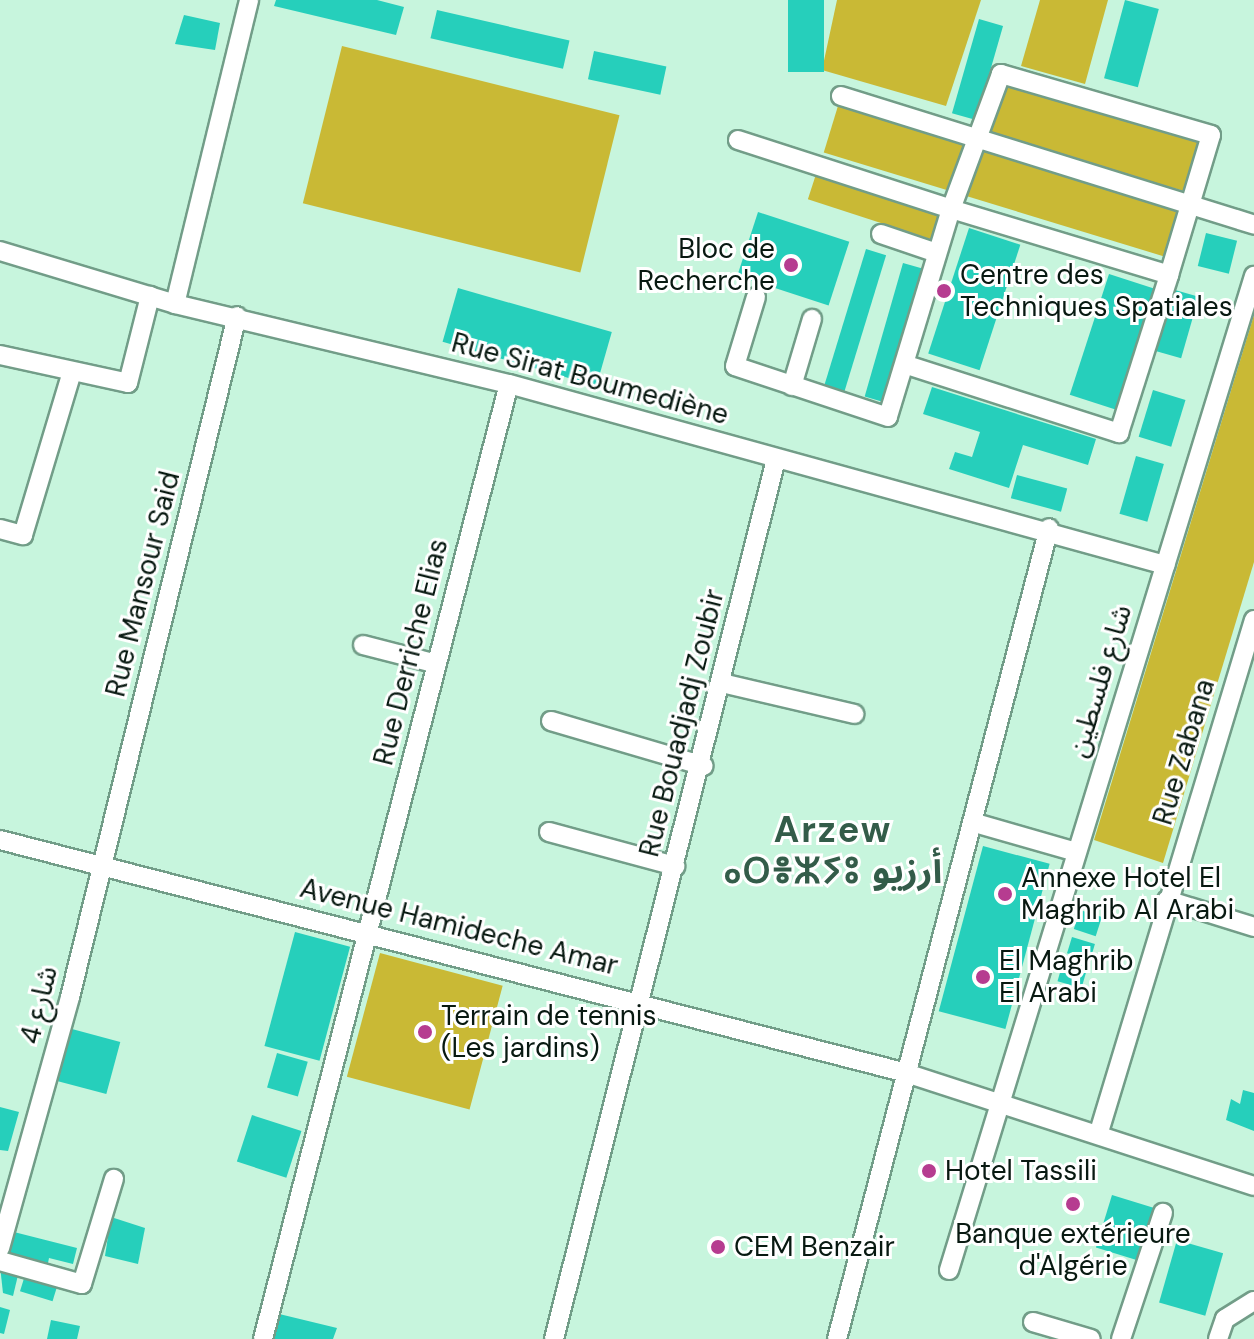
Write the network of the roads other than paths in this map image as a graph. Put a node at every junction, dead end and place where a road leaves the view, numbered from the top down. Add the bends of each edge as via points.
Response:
1 (249, 0) edge
2 (841, 96) dead end
3 (738, 140) dead end
4 (973, 141) junction
5 (1192, 205) junction
6 (951, 209) junction
7 (1254, 225) edge
8 (881, 234) dead end
9 (0, 251) edge
10 (937, 253) junction
11 (1169, 275) junction
12 (1254, 276) edge
13 (150, 296) junction
14 (756, 297) dead end
15 (175, 304) junction
16 (237, 316) junction
17 (812, 319) dead end
18 (0, 355) edge
19 (907, 365) junction
20 (71, 375) junction
21 (509, 384) junction
22 (792, 386) junction
23 (776, 459) junction
24 (1049, 528) junction
25 (0, 529) edge
26 (1165, 565) junction
27 (1254, 620) edge
28 (1251, 642) edge
29 (363, 645) dead end
30 (437, 664) junction
31 (722, 683) junction
32 (854, 714) dead end
33 (551, 721) dead end
34 (704, 766) junction
35 (975, 823) junction
36 (549, 832) dead end
37 (0, 840) edge
38 (1076, 852) junction
39 (103, 866) junction
40 (675, 866) junction
41 (1167, 900) junction
42 (1254, 927) edge
43 (368, 933) junction
44 (638, 1001) junction
45 (903, 1072) junction
46 (1003, 1104) junction
47 (1099, 1132) junction
48 (114, 1179) dead end
49 (1254, 1186) edge
50 (1163, 1213) dead end
51 (0, 1248) edge
52 (0, 1261) edge
53 (949, 1270) dead end
54 (1254, 1301) edge
55 (1033, 1322) dead end
56 (263, 1339) edge
57 (554, 1339) edge
58 (837, 1339) edge
59 (1091, 1339) edge
60 (1121, 1339) edge
61 (1218, 1339) edge

1 - 15 street
2 - 4 street
3 - 6 street
4 - 5 street
4 - 5 street via 983,133 1001,74 1211,135
4 - 6 street
5 - 7 street
5 - 11 street
6 - 10 street
6 - 11 street
8 - 10 street
9 - 13 street, Rue Sirat Boumediène
10 - 19 street
11 - 19 street via 1119,433
12 - 26 street, شارع فلسطين
13 - 15 street, Rue Sirat Boumediène
13 - 20 street via 128,383
14 - 22 street via 735,366
15 - 16 street, Rue Sirat Boumediène
16 - 21 street, Rue Sirat Boumediène
16 - 39 street, Rue Mansour Said
17 - 22 street
18 - 20 street
19 - 22 street via 888,417
20 - 25 street via 23,535
21 - 23 street, Rue Sirat Boumediène
21 - 30 street, Rue Derriche Elias
23 - 24 street, Rue Sirat Boumediène
23 - 31 street, Rue Bouadjadj Zoubir
24 - 26 street, Rue Sirat Boumediène
24 - 35 street
26 - 38 street, شارع فلسطين
27 - 28 street, Rue Zabana
28 - 41 street, Rue Zabana
29 - 30 street
30 - 43 street, Rue Derriche Elias
31 - 32 street
31 - 34 street, Rue Bouadjadj Zoubir
33 - 34 street
34 - 40 street, Rue Bouadjadj Zoubir
35 - 38 street
35 - 45 street
36 - 40 street
37 - 39 street, Avenue Hamideche Amar
38 - 46 street, شارع فلسطين
39 - 43 street, Avenue Hamideche Amar
39 - 51 street, شارع 4
40 - 44 street, Rue Bouadjadj Zoubir
41 - 42 street
41 - 47 street, Rue Zabana
43 - 44 street, Avenue Hamideche Amar
43 - 56 street, Rue Derriche Elias
44 - 45 street, Avenue Hamideche Amar
44 - 57 street, Rue Bouadjadj Zoubir
45 - 46 street, Avenue Hamideche Amar
45 - 58 street
46 - 47 street, Avenue Hamideche Amar
46 - 53 street, شارع فلسطين
47 - 49 street, Avenue Hamideche Amar
48 - 52 street via 82,1284
50 - 60 street
54 - 61 street via 1225,1319
55 - 59 street

